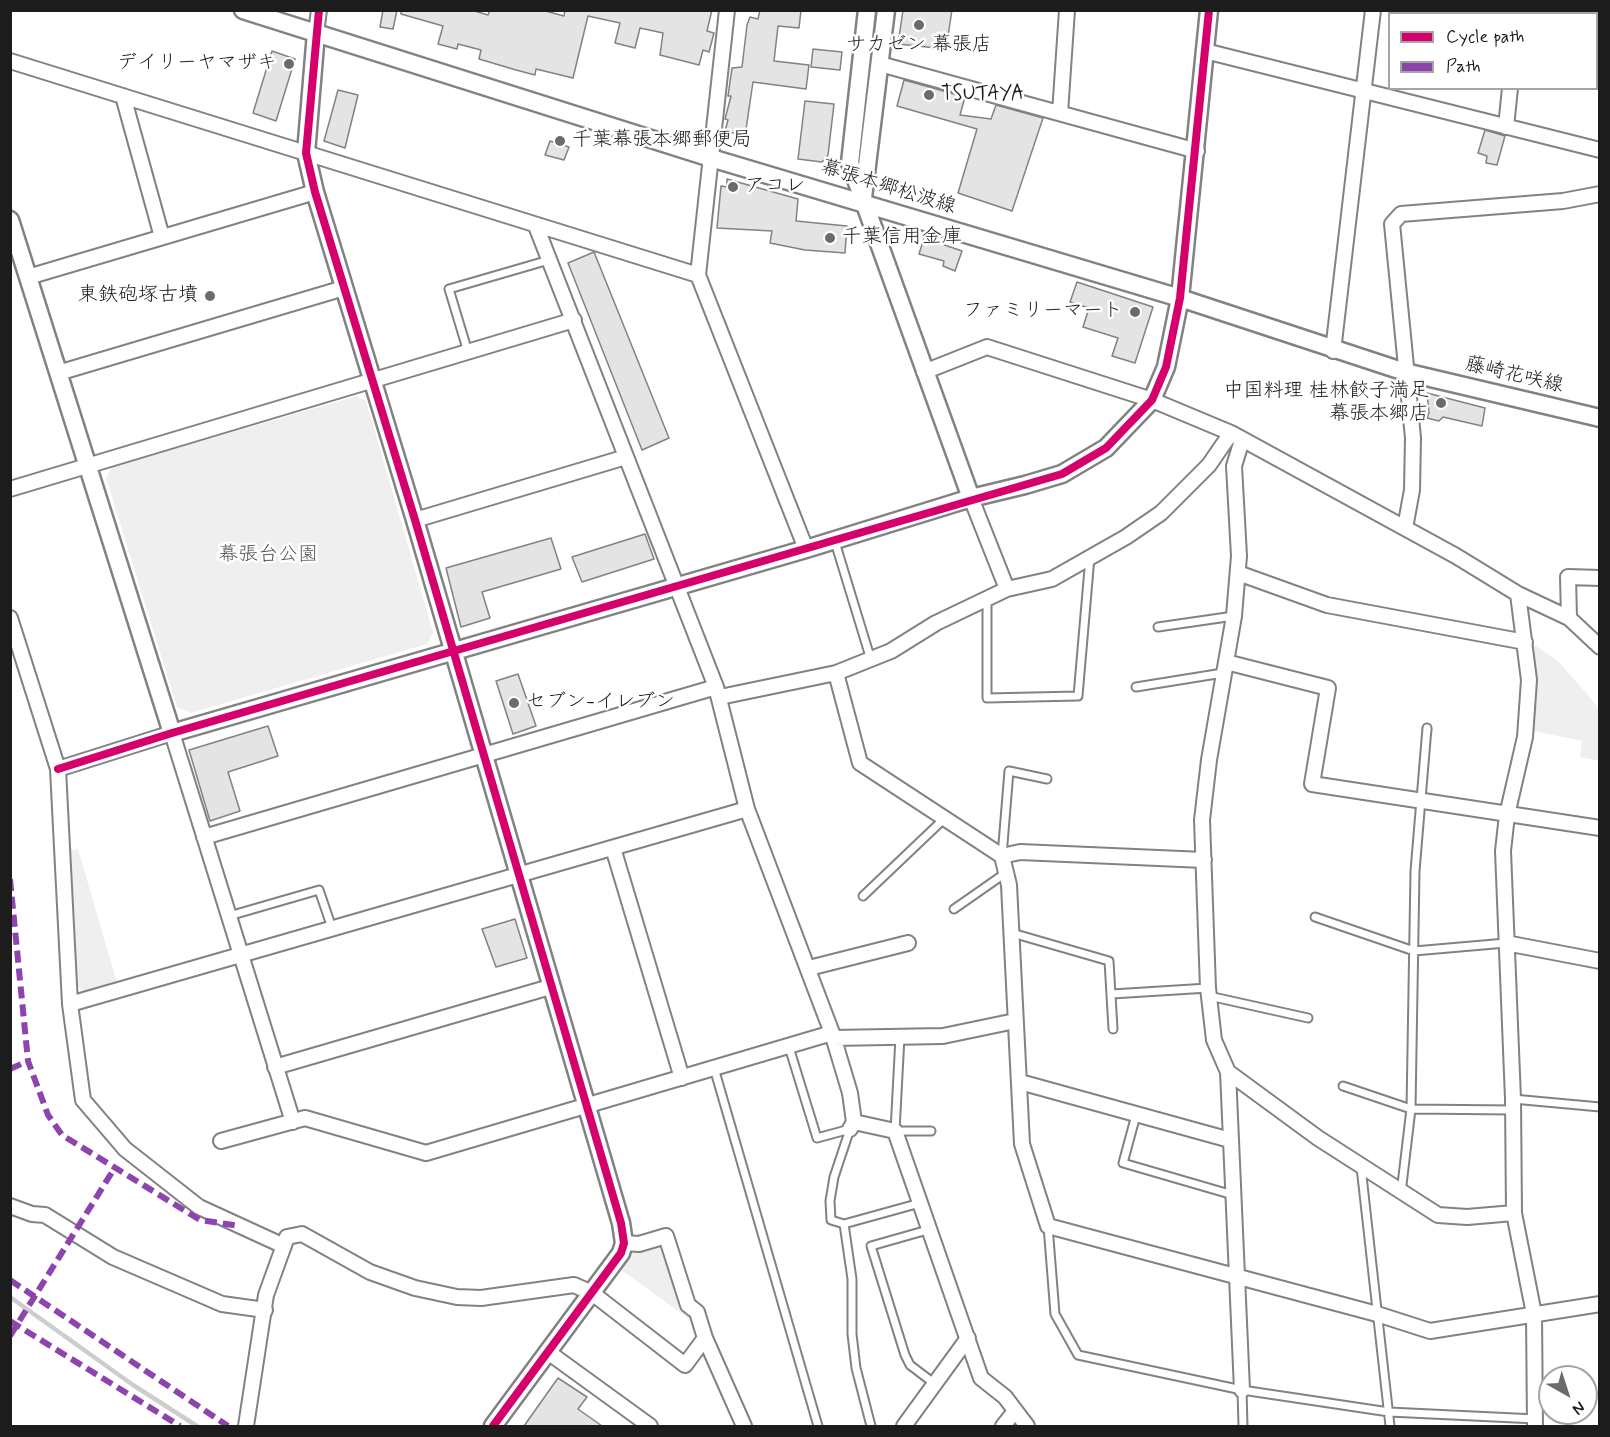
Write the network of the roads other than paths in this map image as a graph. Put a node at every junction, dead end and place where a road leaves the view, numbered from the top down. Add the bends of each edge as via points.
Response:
1 (243, 10) edge
2 (319, 10) edge
3 (727, 10) edge
4 (867, 10) edge
5 (886, 10) edge
6 (1067, 10) edge
7 (1209, 10) edge
8 (1373, 10) edge
9 (316, 33) junction
10 (1205, 51) junction
11 (10, 61) edge
12 (880, 64) junction
13 (1510, 90) edge
14 (1363, 91) junction
15 (123, 96) junction
16 (1060, 113) junction
17 (1506, 127) junction
18 (1599, 150) edge
19 (1197, 152) junction
20 (306, 153) junction
21 (711, 158) junction
22 (315, 192) junction
23 (1599, 194) edge
24 (862, 202) junction
25 (536, 226) junction
26 (12, 229) edge
27 (162, 237) junction
28 (549, 260) junction
29 (698, 275) junction
30 (28, 277) junction
31 (344, 288) junction
32 (1179, 298) junction
33 (574, 320) junction
34 (1333, 351) junction
35 (468, 352) junction
36 (924, 372) junction
37 (58, 373) junction
38 (1412, 374) junction
39 (373, 381) junction
40 (1152, 400) junction
41 (1599, 418) edge
42 (1237, 437) junction
43 (626, 457) junction
44 (87, 466) junction
45 (10, 489) edge
46 (971, 498) junction
47 (415, 520) junction
48 (1405, 528) junction
49 (835, 541) junction
50 (806, 549) junction
51 (1090, 557) junction
52 (1238, 573) junction
53 (1599, 578) edge
54 (679, 586) junction
55 (1007, 588) junction
56 (1518, 594) junction
57 (987, 598) junction
58 (1234, 616) junction
59 (10, 618) edge
60 (1569, 618) junction
61 (1158, 627) dead end
62 (1526, 642) junction
63 (1599, 647) edge
64 (453, 652) junction
65 (871, 660) junction
66 (1225, 667) junction
67 (836, 674) junction
68 (1136, 687) dead end
69 (718, 692) junction
70 (1427, 731) dead end
71 (172, 733) junction
72 (484, 757) junction
73 (58, 769) junction
74 (1047, 778) dead end
75 (1420, 800) junction
76 (747, 809) junction
77 (1507, 814) junction
78 (946, 817) junction
79 (1599, 828) edge
80 (204, 837) junction
81 (613, 848) junction
82 (1002, 856) junction
83 (1204, 860) junction
84 (1007, 872) junction
85 (517, 875) junction
86 (863, 896) dead end
87 (954, 909) dead end
88 (229, 916) junction
89 (1315, 917) dead end
90 (332, 928) junction
91 (1012, 933) junction
92 (908, 943) dead end
93 (1506, 943) junction
94 (1414, 951) junction
95 (241, 955) junction
96 (1599, 961) edge
97 (809, 968) junction
98 (550, 987) junction
99 (1208, 992) junction
100 (1112, 994) junction
101 (70, 1004) junction
102 (1308, 1018) dead end
103 (1015, 1021) junction
104 (1113, 1029) dead end
105 (832, 1036) junction
106 (900, 1038) junction
107 (789, 1047) junction
108 (276, 1067) junction
109 (714, 1068) junction
110 (1228, 1072) junction
111 (682, 1078) junction
112 (1020, 1082) junction
113 (1343, 1086) dead end
114 (585, 1105) junction
115 (1513, 1105) junction
116 (1599, 1107) edge
117 (1411, 1109) junction
118 (1136, 1115) junction
119 (292, 1122) junction
120 (852, 1125) junction
121 (896, 1131) junction
122 (931, 1131) dead end
123 (1230, 1140) junction
124 (220, 1141) dead end
125 (1361, 1165) junction
126 (1401, 1193) junction
127 (1233, 1195) junction
128 (921, 1203) junction
129 (10, 1206) edge
130 (1514, 1214) junction
131 (844, 1224) junction
132 (1048, 1226) junction
133 (931, 1229) junction
134 (624, 1243) junction
135 (284, 1245) junction
136 (1238, 1277) junction
137 (592, 1293) junction
138 (1599, 1304) edge
139 (265, 1310) junction
140 (1377, 1314) junction
141 (1534, 1314) junction
142 (705, 1338) junction
143 (968, 1338) junction
144 (548, 1352) junction
145 (935, 1384) junction
146 (1242, 1390) junction
147 (1015, 1411) junction
148 (1389, 1412) junction
149 (1535, 1423) edge
150 (246, 1426) edge
151 (493, 1426) edge
152 (650, 1426) edge
153 (744, 1426) edge
154 (818, 1426) edge
155 (871, 1426) edge
156 (904, 1426) edge
157 (1003, 1426) edge
158 (1027, 1426) edge
159 (1243, 1426) edge
160 (1390, 1426) edge

1 - 9 street, 幕張本郷松波線
2 - 9 street
3 - 21 street
4 - 24 street via 850,163
5 - 12 street
6 - 16 street
7 - 10 street
8 - 14 street
9 - 20 street
9 - 21 street, 幕張本郷松波線
10 - 14 street
10 - 19 street
11 - 15 street
12 - 16 street
12 - 24 street
13 - 17 street
14 - 17 street
14 - 34 street
15 - 20 street
15 - 27 street
16 - 19 street
17 - 18 street
19 - 32 street
20 - 22 street
20 - 25 street
21 - 24 street, 幕張本郷松波線
21 - 29 street
22 - 27 street
22 - 31 street
23 - 38 street via 1563,201 1401,214 1392,224
24 - 32 street, 幕張本郷松波線
24 - 36 street
25 - 28 street
25 - 29 street
26 - 30 street
27 - 30 street
28 - 33 street
28 - 35 lane via 449,289
29 - 50 street
30 - 37 street
31 - 37 street
31 - 39 street
32 - 34 street, 幕張本郷松波線
32 - 40 street via 1166,367
33 - 35 street
33 - 43 street
34 - 38 street, 幕張本郷松波線
35 - 39 street
36 - 40 street via 987,347
36 - 46 street
37 - 44 street
38 - 41 street, 藤崎花咲線
38 - 48 street via 1413,490
39 - 44 street
39 - 47 street
40 - 42 street
40 - 46 street via 1106,448 1062,474
42 - 48 street
42 - 51 street via 1161,513
42 - 52 street via 1234,466
43 - 47 street
43 - 54 street
44 - 45 street
44 - 71 street
46 - 49 street
46 - 55 street
47 - 64 street
48 - 56 street
49 - 50 street
49 - 65 lane
50 - 54 street
51 - 55 street via 1052,579
51 - 57 lane via 1078,696 987,698
52 - 58 street
52 - 62 street via 1327,605
53 - 60 street via 1568,577
54 - 64 street
54 - 69 street
55 - 57 street
56 - 60 street
56 - 62 street
57 - 65 street
58 - 61 lane
58 - 66 street
59 - 73 street
60 - 63 street
62 - 77 street via 1529,680 1525,736
64 - 71 street
64 - 72 street
65 - 67 street
66 - 68 lane
66 - 75 street via 1328,688 1312,784
66 - 83 street via 1202,820
67 - 69 street
67 - 78 street via 860,764
69 - 72 street
69 - 76 street
70 - 75 lane
71 - 73 street
71 - 80 street
72 - 80 street
72 - 85 street
73 - 101 street
74 - 82 lane via 1009,771
75 - 77 street
75 - 94 lane via 1414,871
76 - 81 street
76 - 97 street
77 - 79 street
77 - 93 street via 1503,851
78 - 82 street
78 - 86 lane
80 - 88 street
81 - 85 street
81 - 111 street
82 - 83 street via 1020,852
82 - 84 street
83 - 99 street
84 - 87 lane
84 - 91 street
85 - 90 street
85 - 98 street
88 - 90 lane via 319,890
88 - 95 street
89 - 94 lane
90 - 95 street
91 - 100 lane via 1109,961
91 - 103 street
92 - 97 street
93 - 94 lane
93 - 96 street
93 - 115 street
94 - 117 lane
95 - 101 street
95 - 108 street
97 - 105 street
98 - 108 street
98 - 114 street
99 - 100 lane
99 - 102 lane
99 - 110 street via 1214,1040
100 - 104 lane
101 - 135 street via 83,1100 125,1149 199,1207
103 - 106 street via 943,1036
103 - 112 street
105 - 106 street
105 - 107 street
105 - 120 street via 850,1093
106 - 121 lane
107 - 109 street
107 - 120 lane via 817,1138
108 - 119 street
109 - 111 street
109 - 154 lane
110 - 123 street
110 - 125 street
111 - 114 street
112 - 118 street
112 - 132 street via 1022,1144
113 - 117 lane
114 - 119 street via 426,1153 305,1118
114 - 134 street
115 - 116 lane
115 - 117 lane
115 - 130 street
117 - 126 lane
118 - 123 street
118 - 127 lane via 1123,1163
119 - 124 street
120 - 121 street
120 - 131 lane via 830,1201 831,1220
121 - 122 lane
121 - 128 street
123 - 127 street
125 - 126 street
125 - 140 lane
126 - 130 street via 1438,1215
127 - 136 street
128 - 131 lane
128 - 133 street
129 - 139 street via 45,1215 113,1257 222,1304
130 - 141 street
131 - 155 lane via 852,1279 856,1368
132 - 136 street
132 - 146 lane via 1055,1314 1078,1355
133 - 143 street
133 - 145 lane via 870,1246 905,1355 910,1365
134 - 137 street
134 - 142 street via 639,1244 666,1236 688,1305 697,1312
135 - 137 street via 287,1237 302,1234 370,1272 415,1288 458,1297 481,1298 574,1285
135 - 139 street via 266,1295
136 - 140 street
136 - 146 street
137 - 142 street via 685,1365
137 - 144 street
138 - 141 street
139 - 150 street
140 - 141 street via 1430,1331
140 - 148 lane
141 - 149 street
142 - 153 street
143 - 145 street
143 - 147 street via 981,1378 1005,1397
144 - 151 street
144 - 152 street
145 - 156 street
146 - 148 lane
146 - 159 lane
147 - 157 street
147 - 158 street
148 - 149 lane
148 - 160 lane

